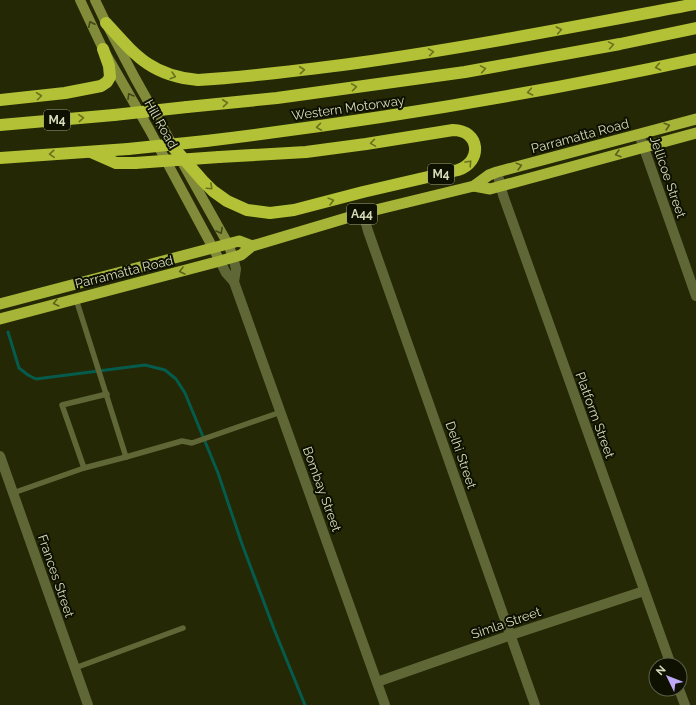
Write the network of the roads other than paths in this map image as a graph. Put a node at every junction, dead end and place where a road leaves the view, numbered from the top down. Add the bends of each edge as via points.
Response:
1 (80, 0) edge
2 (95, 0) edge
3 (696, 4) edge
4 (106, 23) junction
5 (696, 28) edge
6 (103, 49) junction
7 (696, 59) edge
8 (0, 100) edge
9 (696, 118) edge
10 (0, 124) edge
11 (696, 133) edge
12 (639, 134) junction
13 (643, 147) junction
14 (174, 148) junction
15 (91, 152) junction
16 (0, 158) edge
17 (497, 172) junction
18 (474, 186) junction
19 (500, 187) junction
20 (363, 213) junction
21 (228, 244) junction
22 (252, 246) junction
23 (213, 248) junction
24 (233, 257) junction
25 (220, 261) junction
26 (234, 282) junction
27 (696, 296) edge
28 (76, 298) junction
29 (0, 304) edge
30 (0, 318) edge
31 (107, 394) junction
32 (281, 412) junction
33 (0, 456) edge
34 (126, 456) junction
35 (84, 468) junction
36 (13, 493) junction
37 (644, 591) junction
38 (183, 628) dead end
39 (511, 635) junction
40 (668, 657) edge
41 (75, 668) junction
42 (377, 682) junction
43 (88, 705) edge
44 (385, 705) edge
45 (535, 705) edge

6 -> 1 main road, Hill Road
2 - 4 main road, Hill Road
4 -> 3 highway via 130,50 147,64 169,75 198,80 316,69 409,56
4 - 14 main road, Hill Road
10 -> 5 highway, Western Motorway / M4, bridge via 277,98 465,72
8 -> 6 highway via 101,86 110,77
23 -> 6 main road, Hill Road via 150,129
7 -> 15 highway, Western Motorway / M4, bridge via 409,114 206,141
12 -> 9 highway, Parramatta Road / A44
11 - 13 highway, Parramatta Road / A44
12 - 13 street, Jellicoe Street
17 -> 12 highway, Parramatta Road / A44
13 -> 19 highway, Parramatta Road / A44
13 - 27 street, Jellicoe Street
14 -> 15 highway, M4, bridge via 203,181 227,201 247,210 270,213 294,210 458,170 469,165 475,152 470,136 453,130 306,152 219,157 136,163 116,164
14 -> 21 main road, Hill Road
15 -> 16 highway, Western Motorway / M4
17 - 18 highway, Parramatta Road / A44
17 - 19 street, Platform Street
18 - 19 highway, Parramatta Road / A44 via 490,189
18 - 20 highway, Parramatta Road / A44
19 - 37 street, Platform Street
20 - 22 highway, Parramatta Road / A44
20 - 39 street, Delhi Street
21 - 22 highway, Parramatta Road / A44 via 239,241
21 - 23 highway, Parramatta Road / A44
21 - 24 main road, Hill Road
22 - 24 highway, Parramatta Road / A44 via 241,255
23 - 25 main road, Hill Road
23 - 29 highway, Parramatta Road / A44
24 - 25 highway, Parramatta Road / A44
24 - 26 street, Bombay Street via 236,269
25 - 26 street, Bombay Street
25 -> 28 highway, Parramatta Road / A44
26 - 32 street, Bombay Street
28 -> 30 highway, Parramatta Road / A44
28 - 31 lane
31 - 34 lane
31 - 35 lane via 62,405
32 - 34 lane via 192,443 182,441
32 - 42 street, Bombay Street
33 - 36 street, Frances Street
34 - 35 lane
35 - 36 lane
36 - 41 street, Frances Street
37 - 39 street, Simla Street
37 - 40 street, Platform Street
38 - 41 lane
39 - 42 street, Simla Street
39 - 45 street, Delhi Street
41 - 43 street, Frances Street
42 - 44 street, Bombay Street

